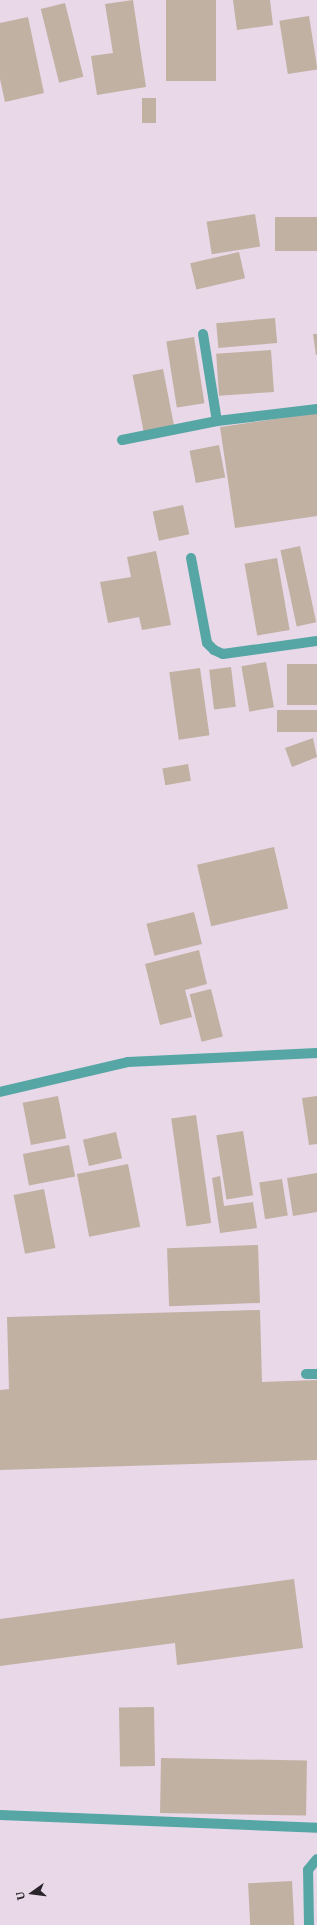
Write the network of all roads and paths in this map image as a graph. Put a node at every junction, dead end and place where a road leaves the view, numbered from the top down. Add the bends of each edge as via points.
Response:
1 (203, 334) dead end
2 (317, 409) edge
3 (217, 421) junction
4 (122, 440) dead end
5 (191, 558) dead end
6 (317, 641) edge
7 (317, 1053) edge
8 (0, 1092) edge
9 (306, 1374) dead end
10 (317, 1374) edge
11 (0, 1815) edge
12 (317, 1828) edge
13 (317, 1859) edge
14 (309, 1925) edge

1 - 3 street
2 - 3 street
3 - 4 street
5 - 6 street via 207,643 214,650 223,654
7 - 8 street via 128,1062
9 - 10 street
11 - 12 street
13 - 14 street via 308,1870

